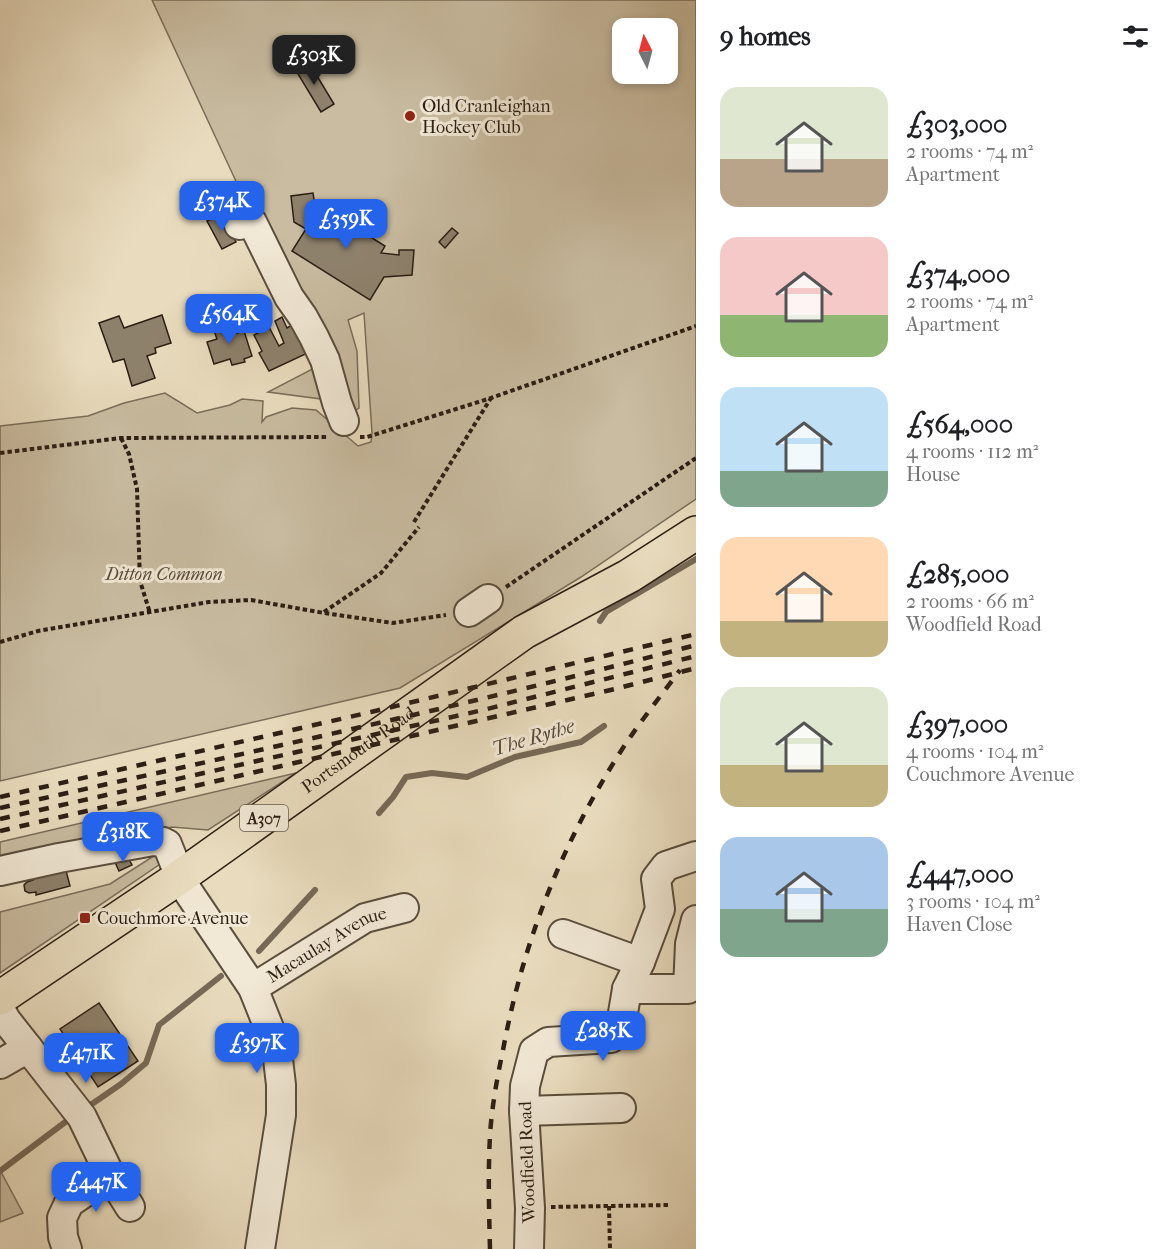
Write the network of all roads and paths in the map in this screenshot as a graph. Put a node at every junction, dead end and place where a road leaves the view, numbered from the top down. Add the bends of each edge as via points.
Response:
1 (239, 225) dead end
2 (490, 398) dead end
3 (344, 421) dead end
4 (121, 438) dead end
5 (696, 458) edge
6 (414, 522) dead end
7 (419, 527) dead end
8 (696, 533) edge
9 (150, 613) junction
10 (324, 613) junction
11 (0, 642) edge
12 (696, 856) edge
13 (0, 871) edge
14 (189, 893) junction
15 (404, 908) dead end
16 (696, 920) edge
17 (563, 934) dead end
18 (640, 962) junction
19 (253, 988) junction
20 (627, 989) junction
21 (10, 1022) edge
22 (0, 1064) edge
23 (621, 1108) dead end
24 (524, 1111) junction
25 (110, 1175) junction
26 (669, 1205) dead end
27 (609, 1206) junction
28 (130, 1208) dead end
29 (530, 1208) junction
30 (67, 1249) edge
31 (260, 1249) edge
32 (529, 1249) edge
33 (610, 1249) edge

1 - 3 street via 252,222 289,297 314,337
2 - 6 path
4 - 9 path via 137,489 140,581
5 - 10 path via 479,606 393,623
7 - 10 path via 381,573
8 - 14 main road, Portsmouth Road / A307 via 629,576 524,632
9 - 10 path via 209,602 252,600
9 - 11 path via 38,631
12 - 18 street, Woodfield Road via 666,866 656,879 660,909
13 - 14 street via 158,841 167,844
14 - 19 street
14 - 21 main road, Portsmouth Road / A307
15 - 19 street, Macaulay Avenue via 365,918
16 - 20 street via 690,944 688,989
17 - 18 street
18 - 20 street, Woodfield Road
19 - 31 street via 270,1028 281,1085 281,1115
20 - 24 street, Woodfield Road via 620,1031 611,1038 548,1042 534,1051 525,1086
21 - 22 street
21 - 25 street via 82,1117
23 - 24 street
24 - 29 street, Woodfield Road
25 - 28 street
25 - 30 street via 69,1203 62,1218
26 - 27 path
27 - 29 path
27 - 33 path
29 - 32 street, Woodfield Road

